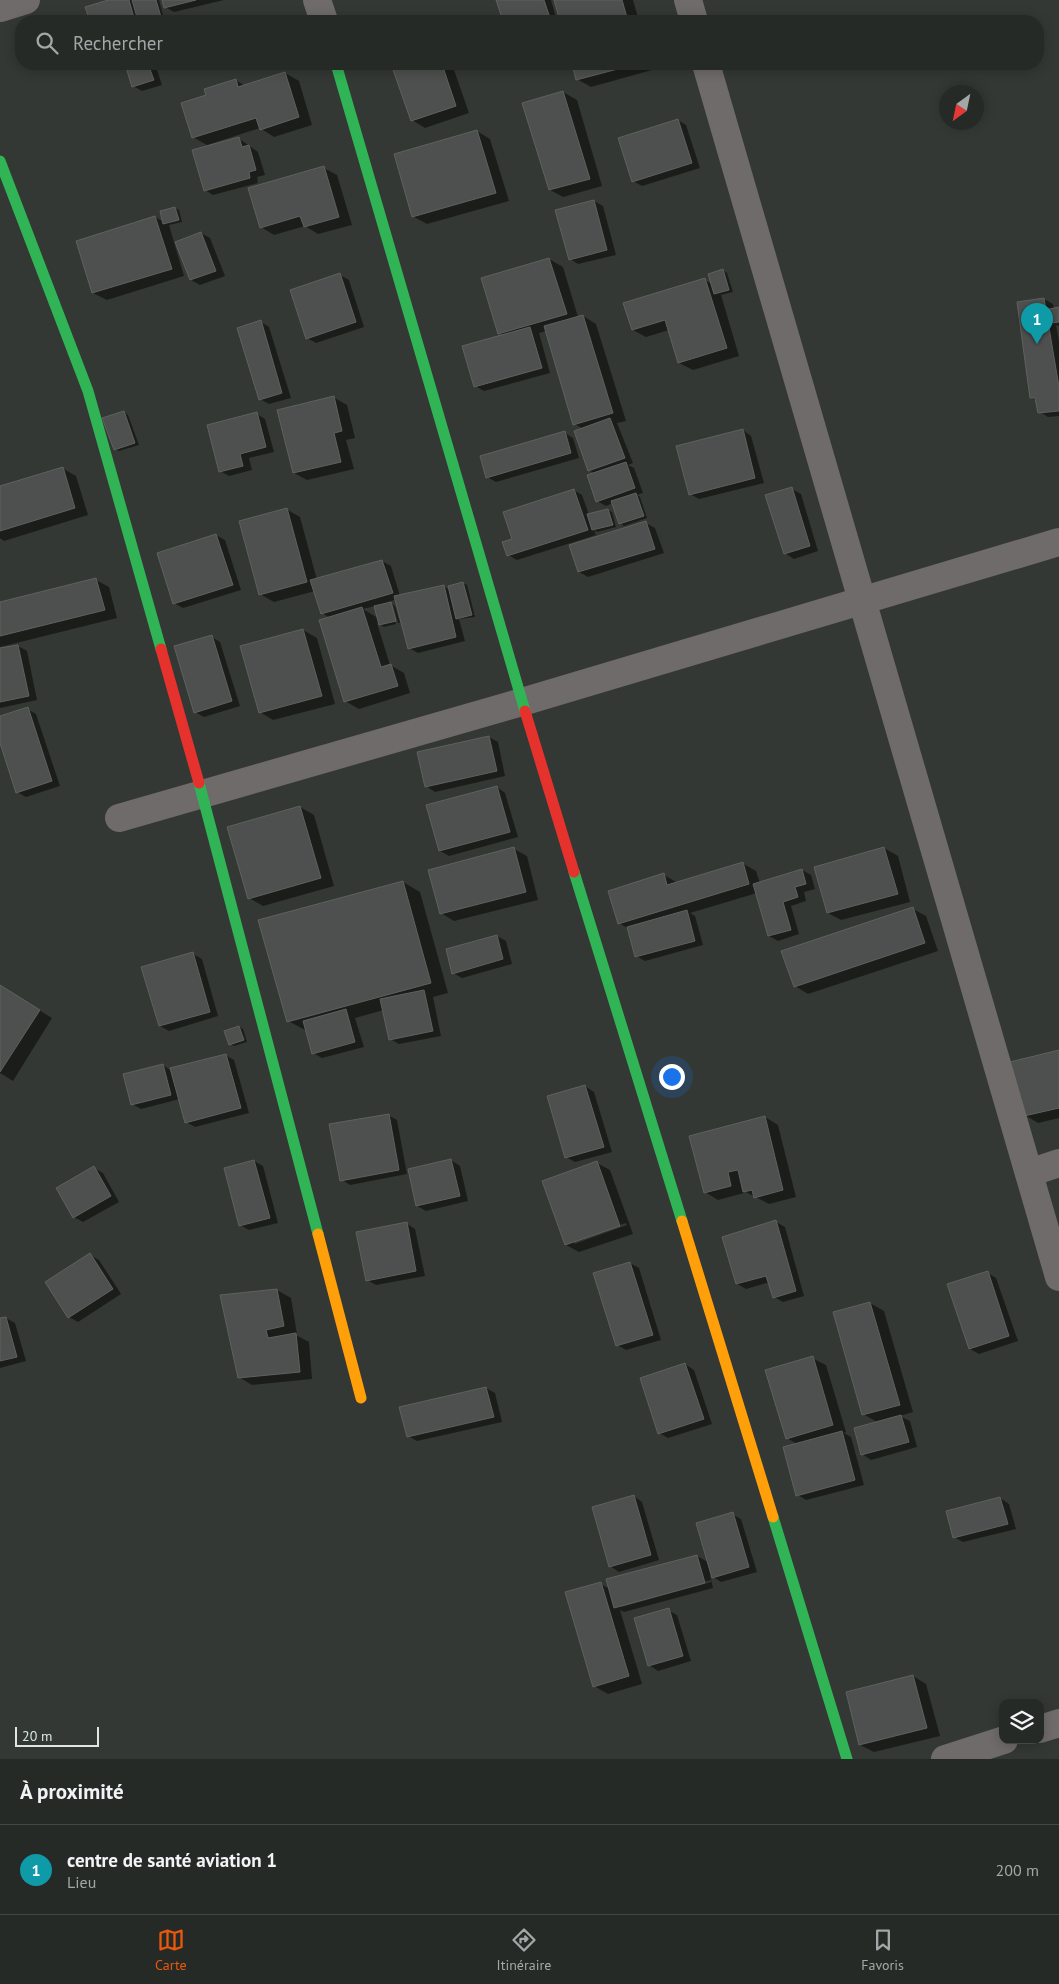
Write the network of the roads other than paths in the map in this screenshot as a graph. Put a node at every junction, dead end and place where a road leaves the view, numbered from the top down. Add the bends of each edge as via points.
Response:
1 (26, 0) edge
2 (317, 0) edge
3 (688, 0) edge
4 (0, 8) edge
5 (322, 15) edge
6 (692, 15) edge
7 (338, 70) edge
8 (708, 70) edge
9 (0, 161) edge
10 (1059, 542) edge
11 (862, 599) junction
12 (522, 702) junction
13 (202, 794) junction
14 (119, 818) dead end
15 (1059, 1162) edge
16 (1028, 1173) junction
17 (1059, 1277) edge
18 (361, 1398) dead end
19 (1059, 1723) edge
20 (1044, 1728) edge
21 (999, 1742) edge
22 (847, 1759) edge
23 (945, 1759) edge

1 - 4 street
2 - 5 street
3 - 6 street
7 - 12 street
8 - 11 street
9 - 13 street via 88,391
10 - 11 street
11 - 12 street
11 - 16 street
12 - 13 street
12 - 22 street
13 - 14 street
13 - 18 street
15 - 16 street
16 - 17 street
19 - 20 street
21 - 23 street

